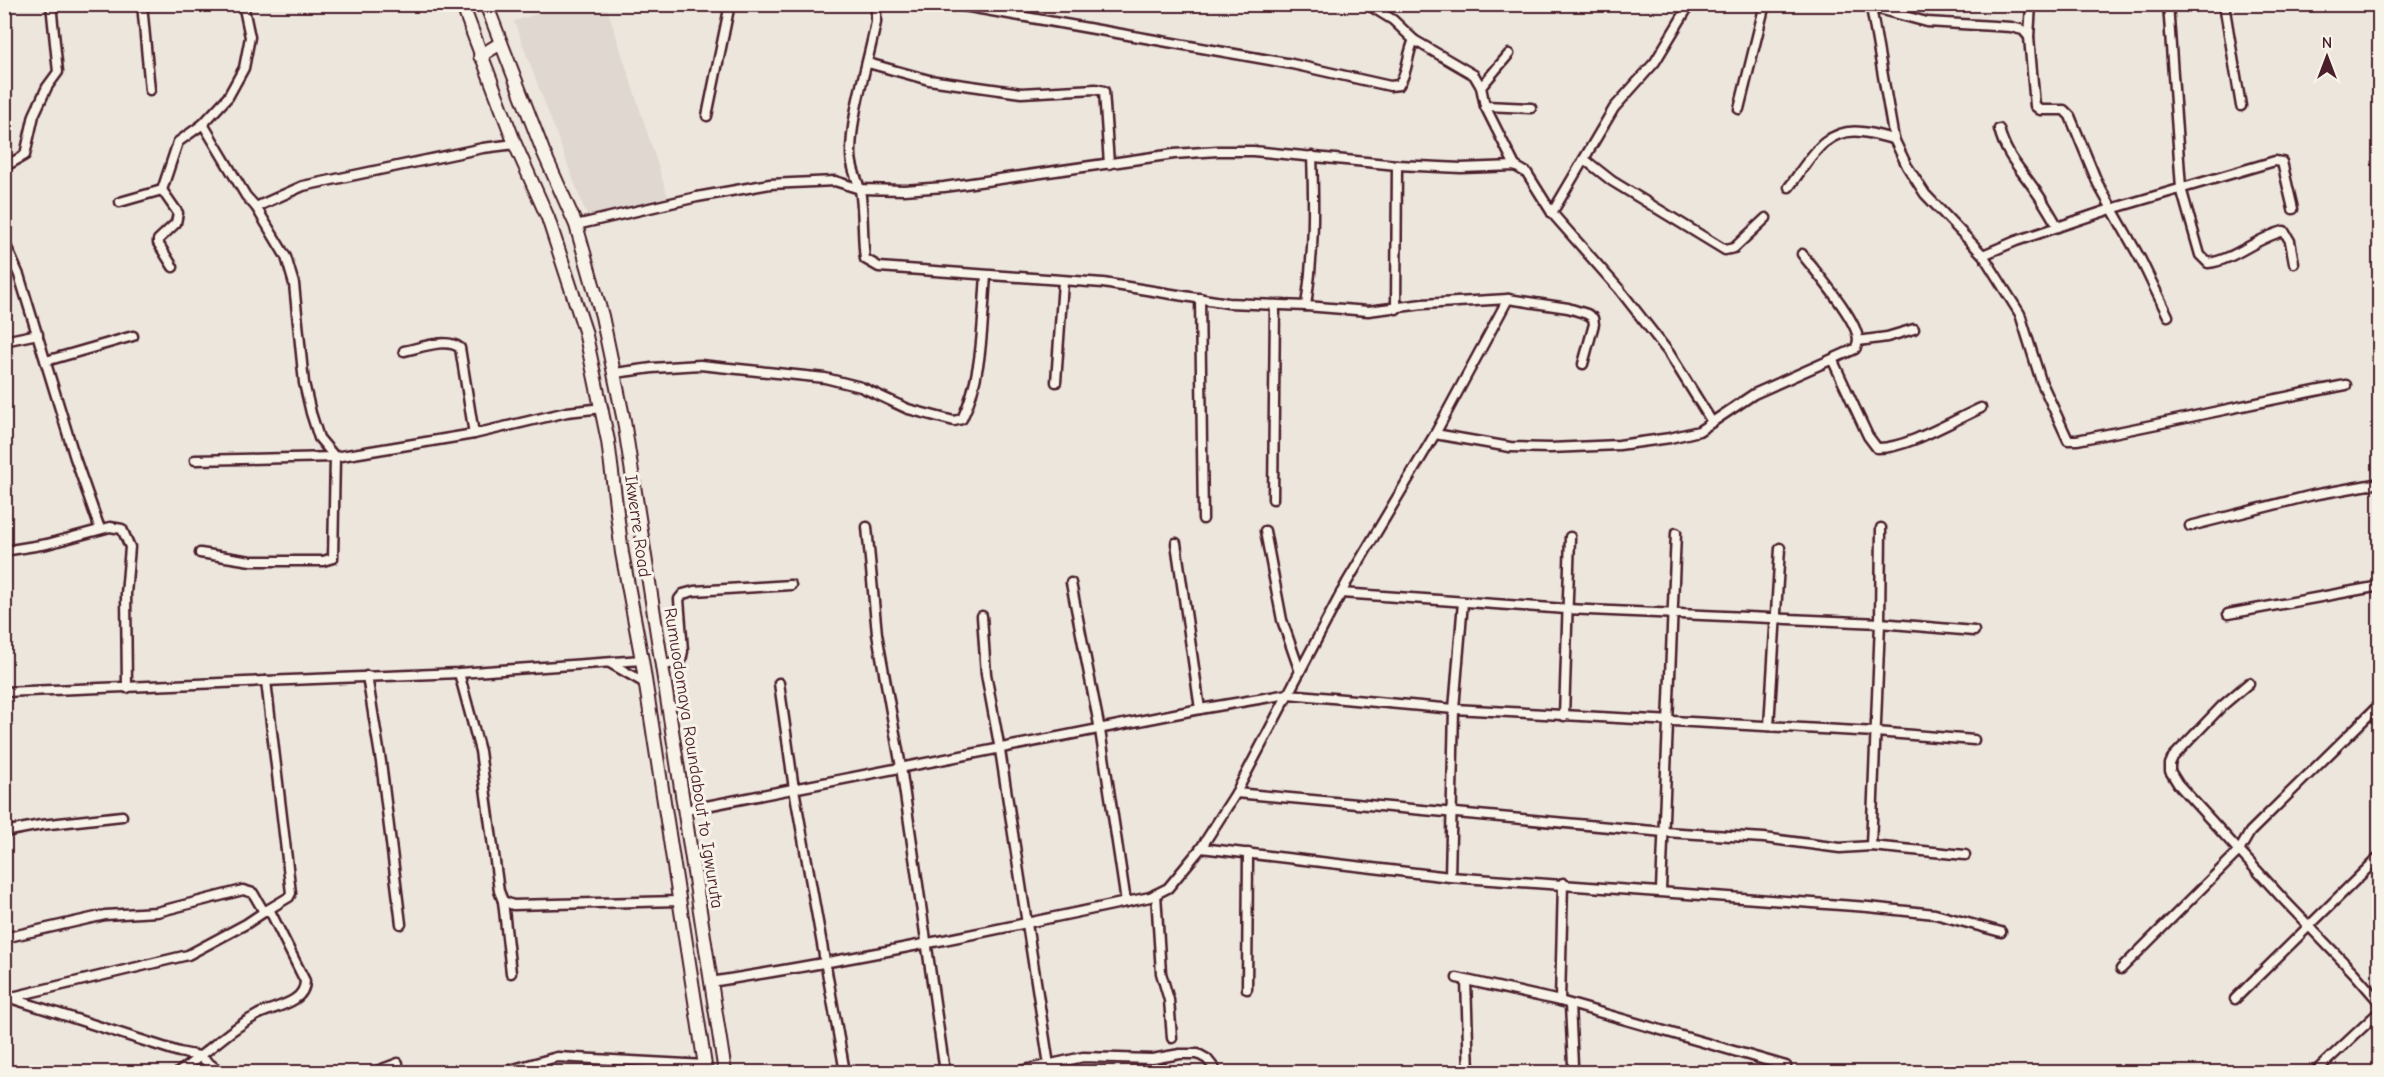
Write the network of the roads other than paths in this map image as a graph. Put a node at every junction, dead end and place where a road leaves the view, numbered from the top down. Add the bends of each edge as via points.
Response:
1 (51, 4) edge
2 (142, 4) edge
3 (243, 4) edge
4 (462, 4) edge
5 (486, 4) edge
6 (730, 4) edge
7 (876, 4) edge
8 (952, 4) edge
9 (1367, 4) edge
10 (1690, 4) edge
11 (1765, 4) edge
12 (2031, 4) edge
13 (2168, 4) edge
14 (2224, 4) edge
15 (1870, 6) edge
16 (998, 8) edge
17 (2030, 37) junction
18 (1414, 40) junction
19 (501, 44) junction
20 (1509, 54) dead end
21 (480, 56) junction
22 (868, 63) junction
23 (1481, 87) junction
24 (150, 90) dead end
25 (1485, 106) junction
26 (2241, 106) dead end
27 (1531, 108) dead end
28 (1739, 109) dead end
29 (707, 116) dead end
30 (203, 124) junction
31 (1999, 129) dead end
32 (1894, 139) junction
33 (515, 144) junction
34 (1312, 156) junction
35 (1584, 159) junction
36 (1109, 164) junction
37 (1397, 165) junction
38 (1515, 166) junction
39 (4, 167) edge
40 (1789, 187) dead end
41 (2181, 188) junction
42 (860, 189) junction
43 (162, 190) junction
44 (120, 202) dead end
45 (256, 207) junction
46 (2111, 209) junction
47 (2293, 209) dead end
48 (1552, 213) junction
49 (1766, 218) dead end
50 (576, 225) junction
51 (2058, 227) junction
52 (4, 241) edge
53 (1802, 254) dead end
54 (1983, 255) junction
55 (2294, 263) dead end
56 (173, 267) dead end
57 (986, 276) junction
58 (1063, 282) junction
59 (1200, 298) junction
60 (1508, 299) junction
61 (1275, 305) junction
62 (1306, 306) junction
63 (1396, 309) junction
64 (2168, 316) dead end
65 (1914, 329) dead end
66 (38, 334) junction
67 (133, 336) dead end
68 (4, 341) edge
69 (1858, 341) junction
70 (404, 351) dead end
71 (46, 361) junction
72 (1833, 361) junction
73 (1583, 364) dead end
74 (615, 373) junction
75 (1056, 382) dead end
76 (2346, 385) dead end
77 (603, 408) junction
78 (1981, 408) dead end
79 (1712, 422) junction
80 (474, 434) junction
81 (1435, 434) junction
82 (335, 457) junction
83 (195, 460) dead end
84 (2379, 483) edge
85 (1273, 499) dead end
86 (1203, 519) dead end
87 (2190, 526) dead end
88 (867, 527) dead end
89 (1881, 528) dead end
90 (100, 529) junction
91 (1265, 531) dead end
92 (1676, 533) dead end
93 (1570, 537) dead end
94 (1176, 543) dead end
95 (1779, 548) dead end
96 (4, 551) edge
97 (200, 553) dead end
98 (1071, 583) dead end
99 (791, 585) dead end
100 (2379, 586) edge
101 (1341, 592) junction
102 (1463, 602) junction
103 (1566, 609) junction
104 (1671, 614) junction
105 (2228, 614) dead end
106 (982, 616) dead end
107 (1775, 619) junction
108 (1880, 623) junction
109 (1974, 631) dead end
110 (642, 660) junction
111 (610, 662) junction
112 (661, 666) junction
113 (1300, 672) junction
114 (459, 673) junction
115 (367, 676) junction
116 (266, 681) junction
117 (645, 683) junction
118 (779, 683) dead end
119 (2249, 683) dead end
120 (128, 687) junction
121 (4, 692) edge
122 (1288, 694) junction
123 (2379, 704) edge
124 (1200, 709) junction
125 (1455, 709) junction
126 (1564, 716) junction
127 (1667, 721) junction
128 (1769, 726) junction
129 (1100, 730) junction
130 (1876, 732) junction
131 (1974, 740) dead end
132 (1000, 750) junction
133 (901, 767) junction
134 (794, 789) junction
135 (1236, 793) junction
136 (686, 810) junction
137 (1450, 813) junction
138 (122, 816) dead end
139 (4, 832) edge
140 (1664, 832) junction
141 (1871, 846) junction
142 (1201, 848) junction
143 (2239, 851) junction
144 (1248, 853) junction
145 (1965, 855) dead end
146 (2379, 856) edge
147 (1450, 877) junction
148 (1563, 883) junction
149 (1661, 890) junction
150 (1156, 894) junction
151 (503, 901) junction
152 (679, 901) junction
153 (1126, 902) junction
154 (267, 910) junction
155 (1027, 923) junction
156 (401, 924) dead end
157 (2311, 926) junction
158 (2001, 932) dead end
159 (4, 938) edge
160 (926, 943) junction
161 (825, 964) junction
162 (2121, 969) dead end
163 (511, 973) dead end
164 (711, 982) junction
165 (1247, 989) dead end
166 (8, 997) edge
167 (2235, 999) dead end
168 (1560, 1001) junction
169 (2379, 1002) edge
170 (1570, 1005) junction
171 (2379, 1011) edge
172 (1173, 1038) dead end
173 (199, 1056) junction
174 (398, 1063) dead end
175 (1049, 1065) junction
176 (1786, 1066) dead end
177 (706, 1069) edge
178 (1215, 1069) dead end
179 (179, 1072) edge
180 (221, 1072) edge
181 (374, 1072) edge
182 (503, 1072) edge
183 (725, 1072) edge
184 (846, 1072) edge
185 (945, 1072) edge
186 (1015, 1072) edge
187 (1469, 1072) edge
188 (1572, 1072) edge
189 (2315, 1072) edge

1 - 39 street via 58,72 34,116 26,155
2 - 24 street
3 - 30 street via 250,37 244,68 228,97
4 - 21 main road, Ikwerre Road
5 - 19 main road, Rumuodomaya Roundabout to Igwuruta
6 - 29 street
7 - 22 street
8 - 16 street
9 - 18 street
10 - 35 street via 1655,62 1614,108
11 - 28 street
12 - 17 street
13 - 41 street
14 - 26 street
15 - 17 street via 1927,22 2011,27
15 - 32 street
16 - 18 street via 1062,25 1292,64 1390,86 1403,80
17 - 46 street via 2035,106 2040,110 2064,110 2070,116
18 - 23 street via 1464,67
19 - 21 main road
19 - 50 main road, Rumuodomaya Roundabout to Igwuruta
20 - 23 street
21 - 33 main road, Ikwerre Road
22 - 36 street via 929,80 1021,93 1104,91
22 - 42 street via 852,131 852,172
23 - 25 street
25 - 27 street
25 - 38 street
30 - 43 street via 178,142
30 - 45 street
31 - 51 street via 2017,169
32 - 40 street via 1861,132 1835,134 1822,143
32 - 54 street via 1925,194
33 - 45 street via 303,186
33 - 77 main road, Ikwerre Road via 548,218 585,331
34 - 36 street via 1218,150
34 - 37 street
34 - 62 street via 1313,250
35 - 48 street
35 - 49 street via 1612,181 1725,250 1734,248
36 - 42 street via 944,187
37 - 38 street
37 - 63 street
38 - 48 street via 1527,173
41 - 46 street
41 - 47 street via 2268,162 2282,162
41 - 55 street via 2199,255 2208,263 2220,262 2284,231
42 - 50 street via 835,181 771,184
42 - 57 street via 866,259 879,267
43 - 44 street
43 - 56 street via 178,213 176,223 158,243
45 - 82 street via 286,257 294,284 304,383 311,413 319,438
46 - 51 street
46 - 64 street
48 - 79 street via 1669,353
50 - 74 main road, Rumuodomaya Roundabout to Igwuruta
51 - 54 street
52 - 66 street via 20,275
53 - 69 street via 1836,298
54 - 76 street via 2019,314 2040,381 2068,440
57 - 58 street
57 - 74 street via 977,370 962,419 954,421 908,409 861,387 825,378 700,366
58 - 59 street via 1103,283
58 - 75 street
59 - 61 street
59 - 86 street
60 - 63 street
60 - 73 street via 1568,308 1593,318
60 - 81 street
61 - 62 street
61 - 85 street
62 - 63 street
65 - 69 street
66 - 68 street
66 - 71 street
67 - 71 street
69 - 72 street via 1855,349
70 - 80 street via 446,343 460,348
71 - 90 street
72 - 78 street via 1868,436 1878,448 1889,449
72 - 79 street via 1754,394
74 - 112 main road, Rumuodomaya Roundabout to Igwuruta
77 - 80 street via 567,412
77 - 110 main road, Ikwerre Road via 622,553
79 - 81 street via 1699,431 1670,438 1550,448 1510,447
80 - 82 street
81 - 101 street
82 - 83 street
82 - 97 street via 333,558 251,561
84 - 87 street
88 - 133 street via 877,634
89 - 108 street
90 - 96 street
90 - 120 street via 122,529 129,548
91 - 113 street via 1282,620
92 - 104 street
93 - 103 street
94 - 124 street
95 - 107 street
98 - 129 street
99 - 112 street via 683,594 679,599 681,661
100 - 105 street
101 - 102 street
101 - 113 street
102 - 103 street
102 - 125 street
103 - 104 street
103 - 126 street
104 - 107 street
104 - 127 street
106 - 132 street via 986,674
107 - 108 street
107 - 128 street
108 - 109 street
108 - 130 street
110 - 111 street
110 - 117 main road, Ikwerre Road
110 - 136 main road via 657,681 675,790
111 - 114 street
111 - 117 street
112 - 136 main road, Rumuodomaya Roundabout to Igwuruta
113 - 122 street
114 - 115 street
114 - 151 street via 480,751
115 - 116 street
115 - 156 street
116 - 120 street
116 - 154 street via 291,893
117 - 152 main road, Ikwerre Road
118 - 134 street
119 - 143 street via 2222,706 2170,764 2178,784
120 - 121 street
122 - 124 street
122 - 125 street
122 - 135 street
123 - 143 street via 2250,832
124 - 129 street
125 - 126 street
125 - 137 street
126 - 127 street
127 - 128 street
127 - 140 street
128 - 130 street
129 - 132 street
129 - 153 street
130 - 131 street
130 - 141 street
132 - 133 street
132 - 155 street
133 - 134 street
133 - 160 street
134 - 136 street
134 - 161 street
135 - 137 street
135 - 142 street
136 - 164 main road, Rumuodomaya Roundabout to Igwuruta
137 - 140 street
137 - 147 street
138 - 139 street
140 - 141 street via 1764,838 1840,848
140 - 149 street
141 - 145 street
142 - 144 street
142 - 150 street via 1168,888
143 - 157 street
143 - 162 street
144 - 147 street
144 - 165 street
146 - 157 street
147 - 148 street
148 - 149 street
148 - 168 street
149 - 158 street via 1935,914
150 - 153 street
150 - 172 street via 1161,973
151 - 152 street via 513,905
151 - 163 street
152 - 177 main road, Ikwerre Road
153 - 155 street
154 - 159 street via 253,893 243,890 157,912 105,915
154 - 166 street via 188,956
154 - 173 street via 305,981 305,988 298,998 238,1025
155 - 160 street
155 - 175 street
157 - 167 street
157 - 169 street
160 - 161 street
160 - 185 street
161 - 164 street
161 - 184 street
164 - 183 main road, Rumuodomaya Roundabout to Igwuruta
166 - 173 street
168 - 170 street
168 - 187 street via 1462,979
170 - 176 street
170 - 188 street
171 - 189 street
173 - 179 street
173 - 180 street
174 - 181 street
175 - 178 street via 1083,1058 1152,1059 1198,1054
175 - 186 street
177 - 182 street via 556,1057

